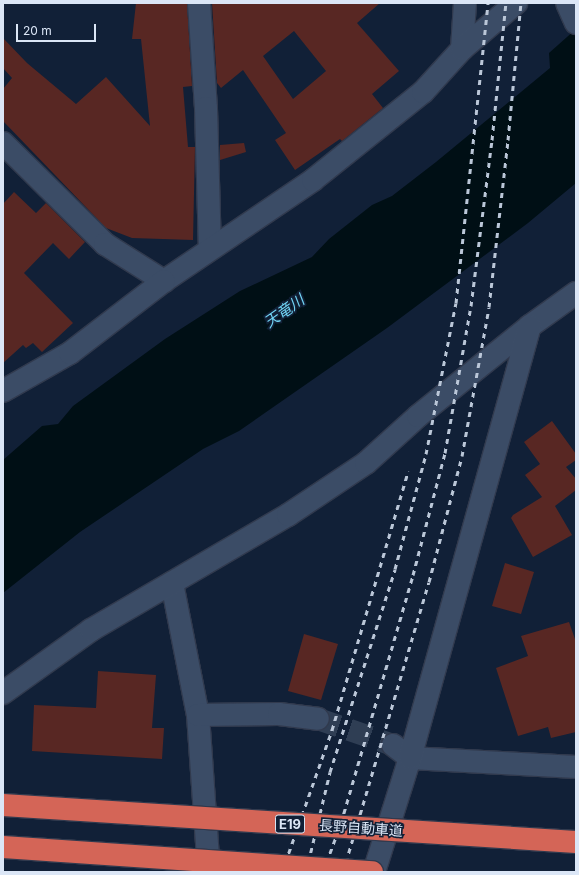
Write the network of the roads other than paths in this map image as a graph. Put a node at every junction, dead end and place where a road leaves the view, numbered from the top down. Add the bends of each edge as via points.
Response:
1 (199, 3) edge
2 (466, 3) edge
3 (516, 3) edge
4 (567, 3) edge
5 (576, 23) edge
6 (462, 49) junction
7 (3, 143) edge
8 (210, 248) junction
9 (164, 281) junction
10 (576, 293) edge
11 (530, 326) junction
12 (3, 391) edge
13 (172, 582) junction
14 (3, 693) edge
15 (198, 715) junction
16 (318, 719) tunnel mouth
17 (393, 745) tunnel mouth
18 (410, 758) junction
19 (576, 767) edge
20 (3, 805) edge
21 (576, 842) edge
22 (3, 847) edge
23 (208, 872) edge
24 (373, 872) edge

1 - 8 street via 206,108
2 - 6 street
3 - 6 street
4 - 5 street
6 - 8 street via 422,92 313,180
7 - 9 street via 105,244
8 - 9 street
9 - 12 street via 70,353
10 - 11 street
11 - 13 street via 418,416 366,463 288,515
11 - 18 street
13 - 14 street via 91,630
13 - 15 street
15 - 16 street via 278,714
15 - 23 street
17 - 18 street
18 - 19 street
18 - 24 street
20 - 21 highway, 長野自動車道 / E19, bridge
22 - 24 highway, bridge

